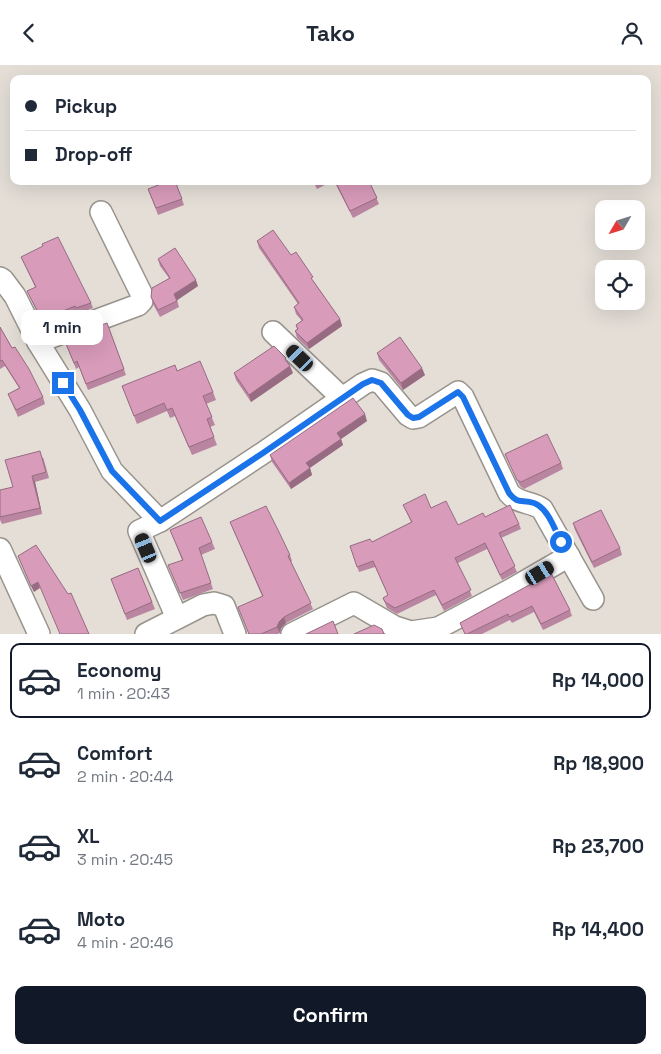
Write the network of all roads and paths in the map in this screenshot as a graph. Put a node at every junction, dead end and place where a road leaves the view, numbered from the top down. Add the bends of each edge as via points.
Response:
1 (101, 212) dead end
2 (0, 278) edge
3 (273, 332) dead end
4 (38, 342) junction
5 (342, 398) junction
6 (160, 521) junction
7 (0, 549) edge
8 (568, 556) junction
9 (593, 599) dead end
10 (177, 618) junction
11 (39, 634) edge
12 (146, 634) edge
13 (235, 634) edge
14 (292, 634) edge

1 - 4 street via 142,295 142,301
2 - 4 street via 15,296
3 - 5 street
4 - 6 street via 80,410 112,471
5 - 6 street
5 - 8 street via 372,380 381,383 413,418 458,392 461,394 509,493 519,502 534,503 542,509
6 - 10 street via 139,531
7 - 11 street
8 - 9 street
8 - 14 street via 438,628 411,632 395,627 354,603
10 - 12 street
10 - 13 street via 214,603 224,606

